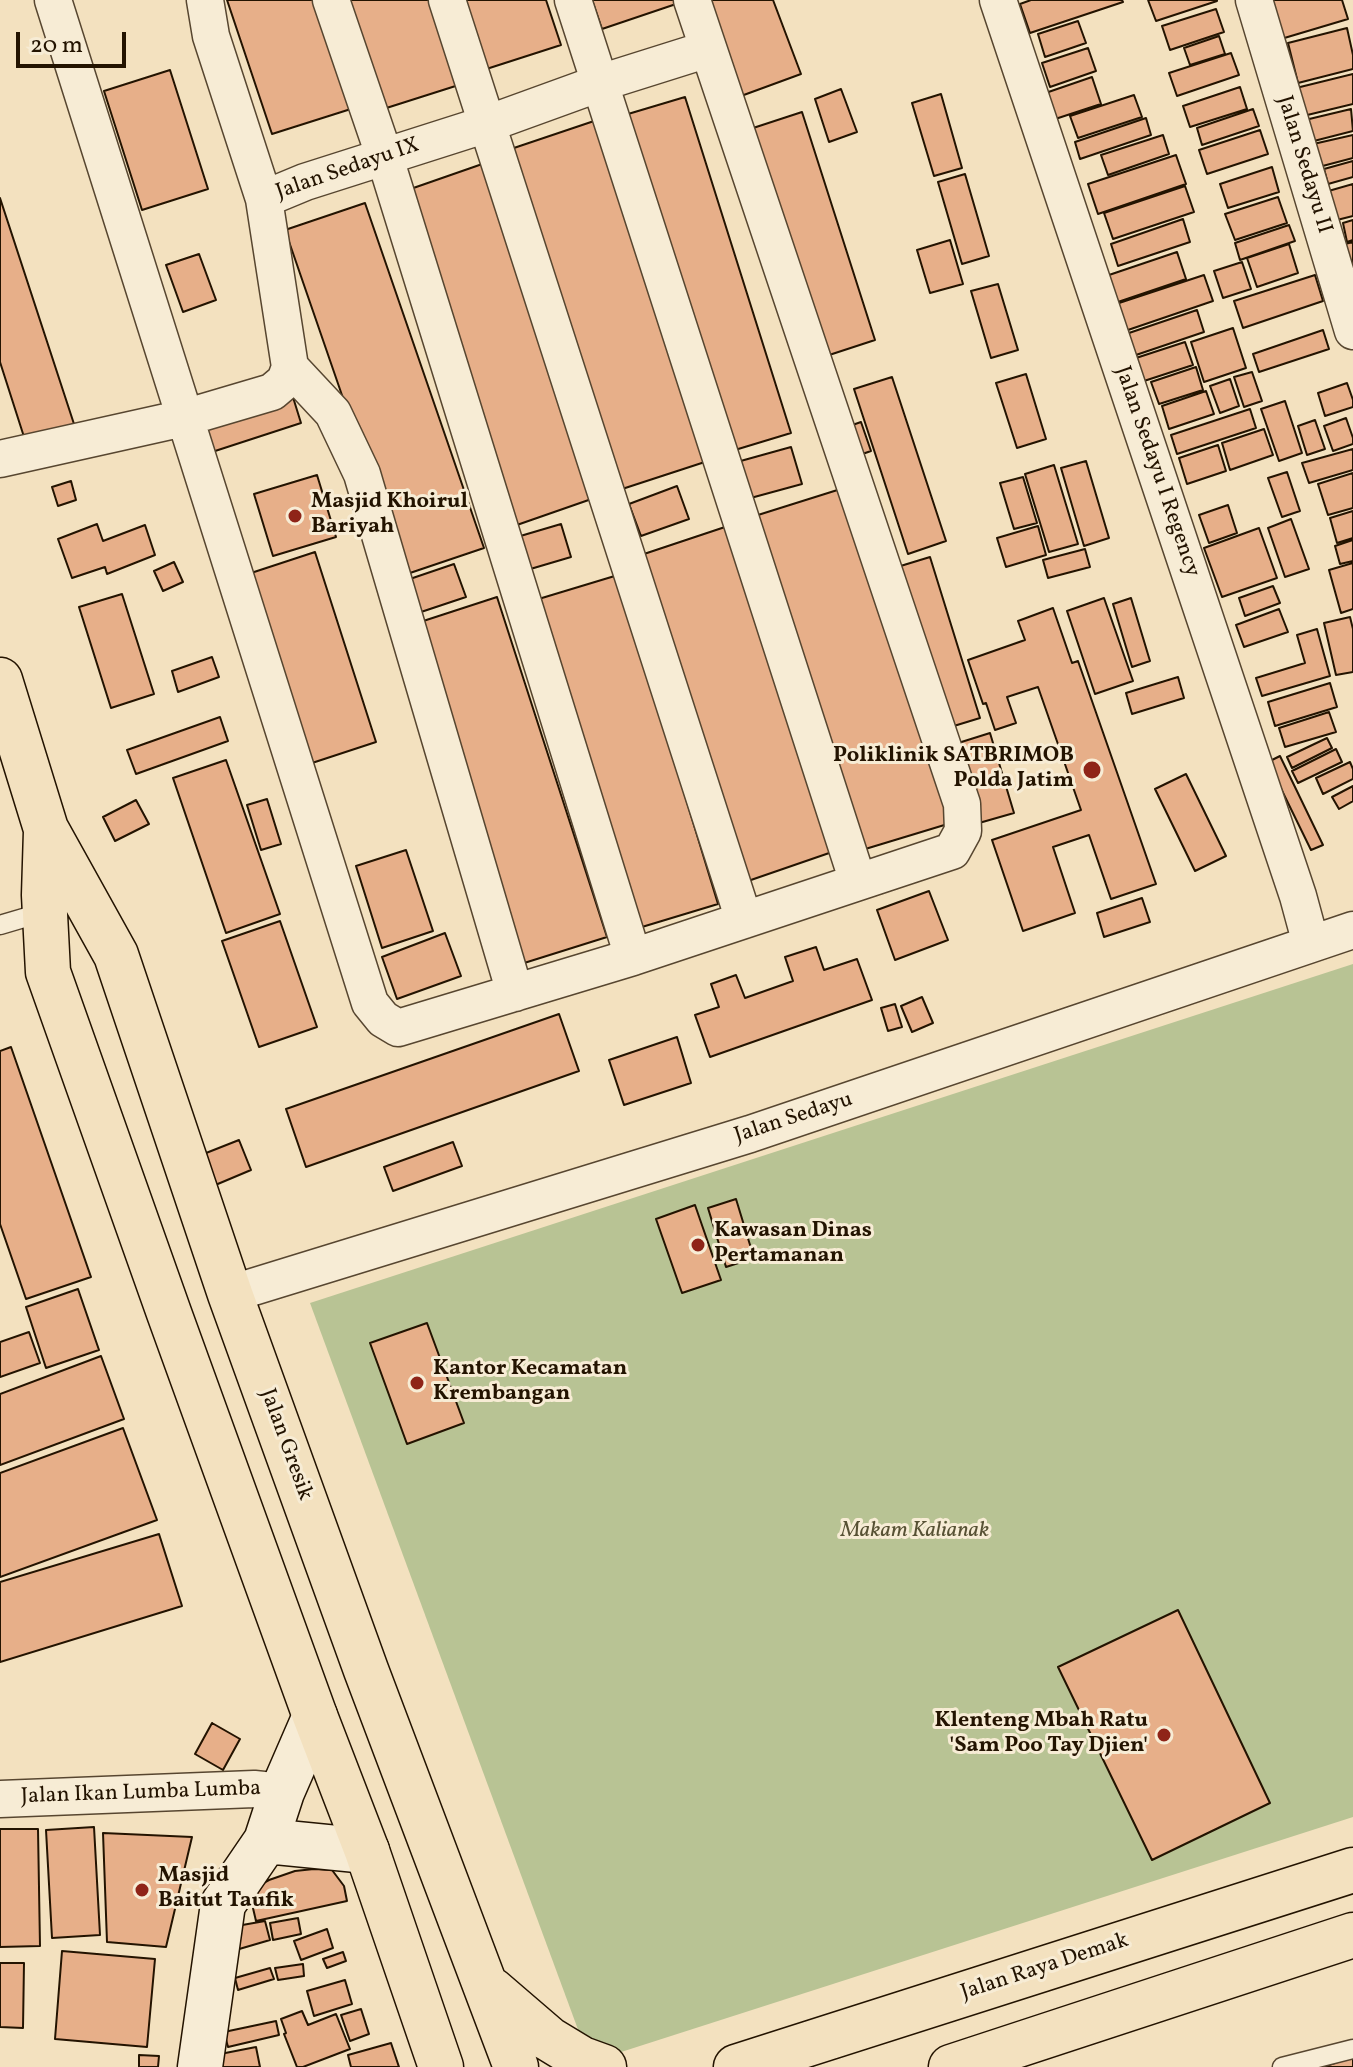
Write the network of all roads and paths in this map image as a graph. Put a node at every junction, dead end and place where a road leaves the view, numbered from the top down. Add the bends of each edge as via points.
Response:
1 (53, 0) edge
2 (205, 0) edge
3 (331, 0) edge
4 (447, 0) edge
5 (573, 0) edge
6 (692, 0) edge
7 (998, 0) edge
8 (1254, 0) edge
9 (708, 49) junction
10 (600, 83) junction
11 (487, 124) junction
12 (385, 158) junction
13 (264, 199) junction
14 (1353, 331) edge
15 (290, 367) junction
16 (184, 418) junction
17 (0, 459) edge
18 (0, 680) edge
19 (858, 882) junction
20 (65, 905) junction
21 (744, 920) junction
22 (0, 925) edge
23 (1353, 930) edge
24 (1311, 944) junction
25 (633, 957) junction
26 (515, 993) junction
27 (230, 1294) junction
28 (315, 1716) junction
29 (282, 1792) junction
30 (0, 1799) edge
31 (266, 1841) junction
32 (367, 1851) junction
33 (1353, 1870) edge
34 (1353, 1935) edge
35 (484, 1983) junction
36 (1353, 2049) edge
37 (200, 2067) edge
38 (441, 2067) edge
39 (516, 2067) edge
40 (604, 2067) edge
41 (736, 2067) edge
42 (951, 2067) edge
43 (1282, 2067) edge

1 - 16 street
2 - 13 street via 211,36
3 - 12 street
4 - 11 street
5 - 10 street
6 - 9 street
7 - 24 street, Jalan Sedayu I Regency
8 - 14 street, Jalan Sedayu II
9 - 10 street, Jalan Sedayu IX
9 - 19 street via 962,804 963,831 952,851
10 - 11 street, Jalan Sedayu IX
10 - 19 street
11 - 12 street, Jalan Sedayu IX
11 - 21 street
12 - 13 street, Jalan Sedayu IX
12 - 25 street
13 - 15 street, Jalan Sedayu IX
15 - 16 street via 285,381 272,392
15 - 26 street via 333,413 362,474
16 - 17 street
16 - 26 street via 370,1003 398,1028
18 - 20 highway, Jalan Gresik
19 - 21 street
20 - 22 lane
20 - 27 highway, Jalan Gresik via 116,955
20 - 28 highway, Jalan Gresik via 48,972
21 - 25 street
23 - 24 street, Jalan Sedayu
24 - 27 street, Jalan Sedayu via 750,1134
25 - 26 street
27 - 35 highway, Jalan Gresik
28 - 29 street
28 - 32 highway, Jalan Gresik
29 - 30 street, Jalan Ikan Lumba Lumba
29 - 31 street
31 - 32 street
31 - 37 street via 223,1904
32 - 38 highway, Jalan Gresik
33 - 41 highway, Jalan Raya Demak
34 - 42 highway
35 - 39 highway, Jalan Gresik
35 - 40 highway via 549,2039
36 - 43 lane

